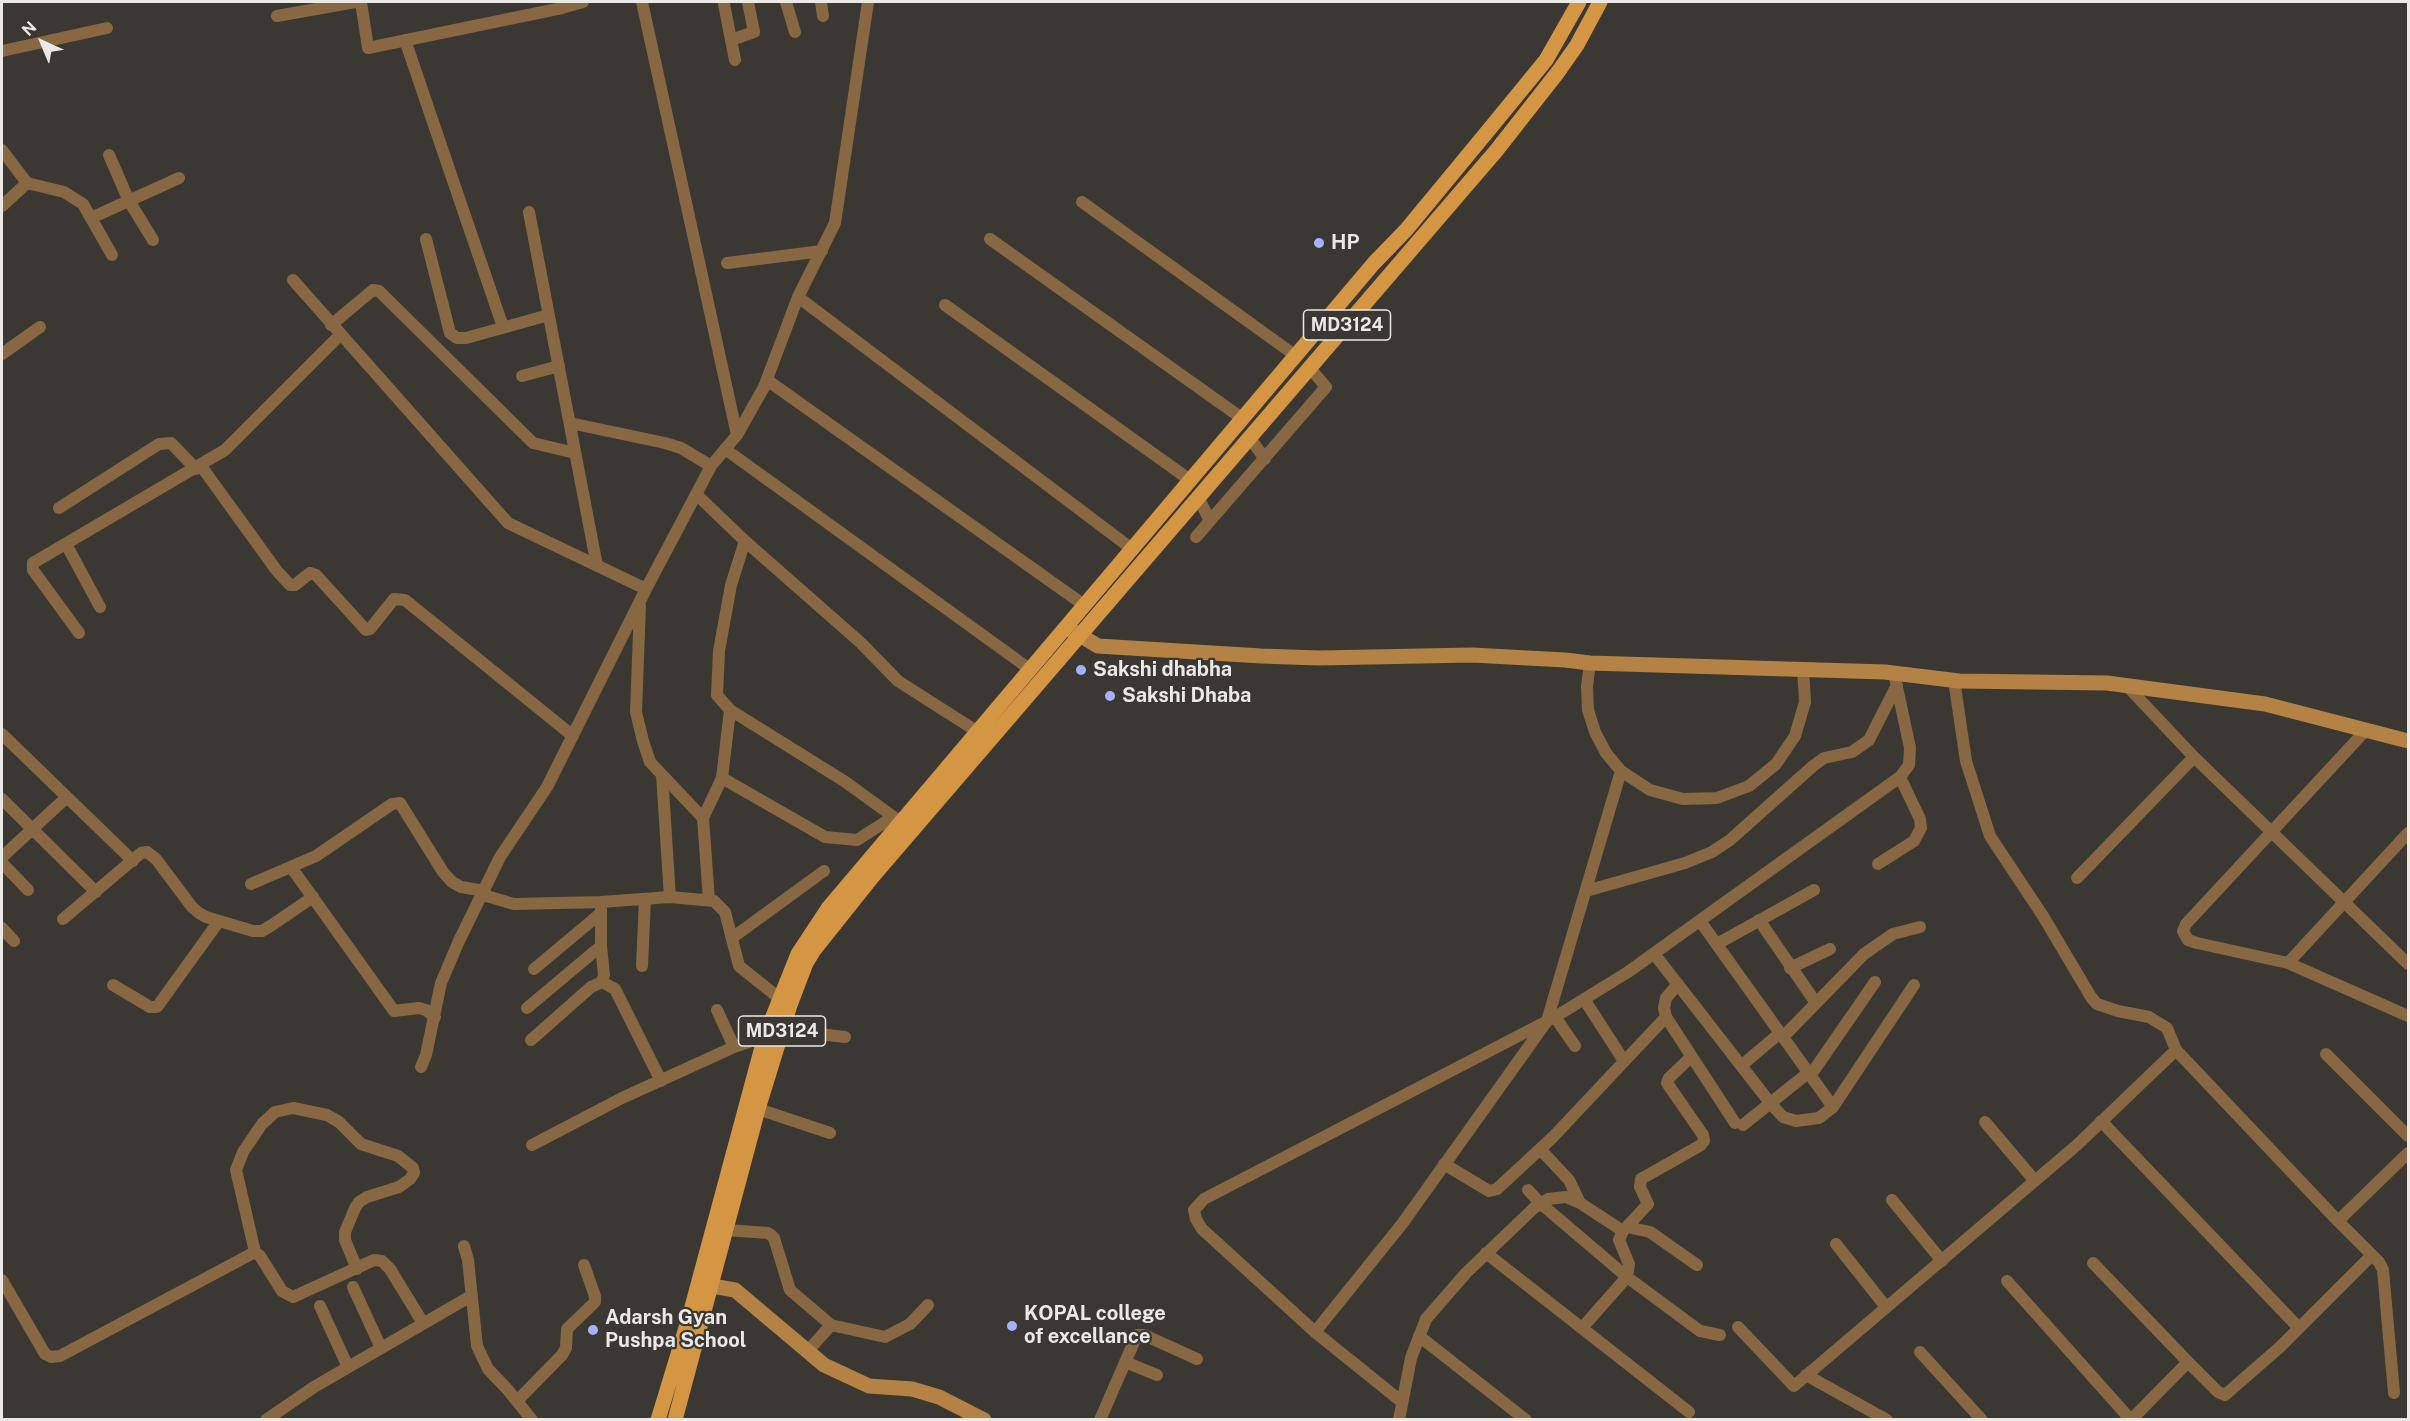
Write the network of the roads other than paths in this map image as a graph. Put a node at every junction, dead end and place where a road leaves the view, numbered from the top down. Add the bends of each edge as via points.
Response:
1 (355, 2) edge
2 (362, 2) edge
3 (583, 2) edge
4 (642, 2) edge
5 (748, 2) edge
6 (786, 2) edge
7 (821, 2) edge
8 (868, 2) edge
9 (1579, 2) edge
10 (1600, 2) edge
11 (724, 4) dead end
12 (562, 5) edge
13 (277, 16) dead end
14 (823, 16) dead end
15 (107, 28) dead end
16 (795, 32) dead end
17 (405, 40) junction
18 (731, 40) junction
19 (2, 51) edge
20 (735, 60) dead end
21 (2, 150) edge
22 (109, 155) dead end
23 (179, 178) dead end
24 (27, 183) junction
25 (129, 201) junction
26 (1082, 202) dead end
27 (2, 206) edge
28 (529, 212) dead end
29 (92, 218) junction
30 (426, 239) dead end
31 (990, 239) dead end
32 (153, 240) dead end
33 (822, 251) junction
34 (112, 255) dead end
35 (727, 263) dead end
36 (293, 280) dead end
37 (798, 297) junction
38 (945, 305) dead end
39 (549, 315) junction
40 (40, 327) dead end
41 (503, 327) junction
42 (335, 330) junction
43 (2, 354) edge
44 (1296, 356) junction
45 (558, 366) junction
46 (1310, 368) junction
47 (522, 376) dead end
48 (767, 380) junction
49 (1243, 419) junction
50 (570, 423) junction
51 (737, 435) junction
52 (1250, 438) junction
53 (1224, 442) junction
54 (725, 449) junction
55 (575, 453) junction
56 (1237, 453) junction
57 (1265, 459) junction
58 (711, 466) junction
59 (198, 468) junction
60 (1190, 480) junction
61 (696, 494) junction
62 (1199, 498) junction
63 (59, 508) dead end
64 (1210, 521) junction
65 (1196, 537) dead end
66 (745, 541) junction
67 (66, 544) junction
68 (1132, 549) junction
69 (597, 566) junction
70 (643, 594) junction
71 (1084, 605) junction
72 (100, 607) dead end
73 (1073, 632) junction
74 (79, 633) dead end
75 (1590, 663) junction
76 (1803, 668) junction
77 (1031, 670) junction
78 (1897, 677) junction
79 (1946, 679) junction
80 (2127, 686) junction
81 (730, 710) junction
82 (2366, 730) junction
83 (978, 732) junction
84 (2, 734) edge
85 (573, 736) junction
86 (2409, 741) edge
87 (2194, 757) junction
88 (1621, 771) junction
89 (662, 775) junction
90 (1900, 777) junction
91 (722, 778) junction
92 (67, 797) junction
93 (2, 799) edge
94 (703, 818) junction
95 (898, 820) junction
96 (32, 829) junction
97 (2271, 832) junction
98 (2409, 833) edge
99 (2, 857) edge
100 (133, 861) junction
101 (2, 863) edge
102 (1878, 864) dead end
103 (291, 867) junction
104 (824, 871) dead end
105 (2077, 878) dead end
106 (251, 884) dead end
107 (27, 890) dead end
108 (1814, 890) dead end
109 (1586, 891) junction
110 (96, 892) junction
111 (484, 893) junction
112 (313, 897) junction
113 (670, 897) junction
114 (645, 899) junction
115 (709, 900) junction
116 (2345, 901) junction
117 (601, 908) junction
118 (63, 919) dead end
119 (1760, 920) junction
120 (219, 921) junction
121 (1700, 921) junction
122 (1920, 927) dead end
123 (2, 928) edge
124 (732, 938) junction
125 (14, 941) dead end
126 (1717, 944) junction
127 (601, 946) junction
128 (1830, 949) dead end
129 (1654, 955) junction
130 (2288, 963) junction
131 (2409, 964) edge
132 (642, 966) dead end
133 (1790, 968) junction
134 (534, 969) dead end
135 (602, 982) junction
136 (1875, 982) dead end
137 (1678, 984) junction
138 (113, 985) dead end
139 (1914, 985) dead end
140 (779, 998) junction
141 (1584, 999) junction
142 (1816, 1003) junction
143 (527, 1008) dead end
144 (717, 1010) dead end
145 (435, 1017) junction
146 (1666, 1017) junction
147 (2409, 1017) edge
148 (1551, 1019) junction
149 (783, 1030) junction
150 (1782, 1035) junction
151 (765, 1036) junction
152 (844, 1037) dead end
153 (531, 1040) dead end
154 (1575, 1046) dead end
155 (734, 1047) junction
156 (2176, 1050) junction
157 (2326, 1054) dead end
158 (1691, 1057) junction
159 (1624, 1061) junction
160 (1742, 1065) junction
161 (422, 1067) dead end
162 (1809, 1075) junction
163 (661, 1081) junction
164 (1771, 1104) junction
165 (1833, 1107) junction
166 (758, 1109) junction
167 (2101, 1121) junction
168 (1985, 1122) dead end
169 (830, 1133) dead end
170 (2409, 1136) edge
171 (532, 1145) dead end
172 (1540, 1149) junction
173 (2409, 1153) edge
174 (1444, 1164) junction
175 (2035, 1181) junction
176 (1528, 1190) dead end
177 (1892, 1200) dead end
178 (1540, 1203) junction
179 (1580, 1203) junction
180 (2338, 1221) junction
181 (1625, 1229) junction
182 (726, 1230) junction
183 (1836, 1244) dead end
184 (464, 1246) dead end
185 (255, 1252) junction
186 (1486, 1253) junction
187 (2372, 1255) junction
188 (1942, 1261) junction
189 (2093, 1263) dead end
190 (584, 1265) dead end
191 (1697, 1265) dead end
192 (357, 1269) junction
193 (1628, 1277) junction
194 (2, 1280) edge
195 (2007, 1281) dead end
196 (712, 1286) junction
197 (353, 1287) dead end
198 (471, 1296) junction
199 (928, 1305) dead end
200 (321, 1306) dead end
201 (1886, 1307) junction
202 (423, 1323) junction
203 (831, 1325) junction
204 (1738, 1327) dead end
205 (1582, 1328) junction
206 (2299, 1328) junction
207 (1315, 1332) junction
208 (1720, 1335) dead end
209 (1419, 1336) junction
210 (381, 1348) junction
211 (807, 1352) junction
212 (1920, 1352) dead end
213 (1197, 1359) dead end
214 (1125, 1362) junction
215 (2188, 1362) junction
216 (348, 1367) junction
217 (1157, 1375) dead end
218 (1806, 1375) junction
219 (2394, 1394) dead end
220 (517, 1401) junction
221 (1402, 1402) junction
222 (1689, 1413) dead end
223 (266, 1419) edge
224 (531, 1419) edge
225 (658, 1419) edge
226 (675, 1419) edge
227 (984, 1419) edge
228 (1100, 1419) edge
229 (1399, 1419) edge
230 (1526, 1419) edge
231 (1887, 1419) edge
232 (1982, 1419) edge
233 (2131, 1419) edge

1 - 13 street
2 - 17 street via 368,48
3 - 12 street
4 - 51 street
5 - 18 street via 754,32
6 - 16 street
7 - 14 street
8 - 33 street via 834,223
9 - 44 main road, MD3124 via 1546,60
10 - 46 main road, MD3124 via 1577,45 1504,142
11 - 18 street
12 - 17 street
15 - 19 street
17 - 41 street
18 - 20 street
21 - 24 street
22 - 25 street
23 - 25 street
24 - 27 street
24 - 29 street via 74,196
25 - 29 street
25 - 32 street
26 - 44 street
28 - 39 street
29 - 34 street
30 - 41 street via 450,333 466,338
31 - 49 street
33 - 35 street
33 - 37 street
36 - 42 street
37 - 48 street
37 - 68 street
38 - 60 street
39 - 41 street
39 - 45 street
40 - 43 street
42 - 55 street via 373,290 379,291 533,443
42 - 59 street via 234,443
42 - 69 street via 508,524
44 - 49 main road, MD3124
45 - 47 street
45 - 50 street
46 - 52 main road, MD3124
46 - 57 street via 1326,387
48 - 51 street
48 - 71 street
49 - 53 main road, MD3124
50 - 55 street
50 - 58 street via 681,448
51 - 54 street
52 - 56 main road, MD3124
52 - 57 street
53 - 56 main road
53 - 60 main road, MD3124
54 - 58 street
54 - 77 street
55 - 69 street
56 - 62 main road, MD3124
57 - 64 street
58 - 61 street
59 - 63 street via 171,443 159,444
59 - 67 street
59 - 85 street via 290,585 310,573 316,575 366,630 394,599 405,600
60 - 68 main road, MD3124
61 - 66 street
61 - 70 street
62 - 64 street
62 - 73 main road, MD3124
64 - 65 street
66 - 81 street via 731,585 719,651 717,695
66 - 83 street via 861,643 898,681
67 - 72 street
67 - 74 street via 32,567
68 - 71 main road, MD3124
69 - 70 street
70 - 85 street
70 - 89 street via 636,712 650,762
71 - 73 main road, MD3124
73 - 75 street via 1098,646 1261,656 1472,655
73 - 77 main road
73 - 149 main road, MD3124 via 1005,721 814,950
75 - 76 street
75 - 88 street via 1588,710 1600,743
76 - 78 street
76 - 88 street via 1805,702 1796,736 1776,764 1749,786 1717,798 1683,799 1650,790
77 - 83 main road
78 - 79 street
78 - 90 street via 1910,748 1909,765
78 - 109 street via 1869,740 1852,752 1824,758 1730,840 1685,863
79 - 80 street
79 - 156 street via 1965,761 1990,836 2097,1004 2149,1017 2167,1028
80 - 82 street via 2265,705
80 - 87 street
81 - 91 street
81 - 95 street via 844,781
82 - 86 street
82 - 97 street
83 - 95 main road
84 - 92 street
85 - 111 street
87 - 97 street
87 - 105 street
88 - 109 street
89 - 94 street
89 - 113 street
90 - 102 street via 1921,828 1914,841
90 - 121 street
91 - 94 street
91 - 95 street via 825,837 857,840
92 - 96 street
92 - 100 street
93 - 96 street
94 - 115 street
95 - 140 main road via 798,954
96 - 99 street
96 - 110 street
97 - 116 street
97 - 130 street via 2183,931 2188,940 2197,943
98 - 116 street
100 - 110 street
100 - 120 street via 147,852 192,907
101 - 107 street
103 - 106 street
103 - 111 street via 316,856 392,804 400,803 452,882
103 - 112 street
104 - 124 street
108 - 119 street
109 - 148 street
110 - 118 street
111 - 117 street via 514,904
111 - 145 street via 441,983
112 - 120 street via 261,931
112 - 145 street via 394,1011 418,1008
113 - 114 street
113 - 115 street
114 - 117 street
114 - 132 street
115 - 124 street via 725,912
116 - 130 street
116 - 131 street
117 - 127 street
117 - 134 street
119 - 126 street
119 - 133 street
120 - 138 street via 157,1007 150,1008
121 - 126 street
121 - 129 street
122 - 142 street via 1883,939
123 - 125 street
124 - 140 street via 739,966
126 - 150 street
127 - 135 street
127 - 143 street
128 - 133 street
129 - 137 street
129 - 141 street
130 - 147 street
133 - 142 street
135 - 153 street via 591,987
135 - 163 street via 615,989
136 - 162 street
137 - 146 street via 1666,998
137 - 160 street
139 - 165 street
140 - 151 main road
141 - 148 street
141 - 159 street
142 - 150 street
144 - 155 street
145 - 161 street
146 - 158 street
146 - 159 street
148 - 154 street
148 - 174 street
148 - 207 street via 1204,1199 1194,1210 1202,1229
149 - 151 street
149 - 152 street
149 - 166 main road, MD3124
150 - 160 street
150 - 162 street
151 - 155 street
151 - 225 main road
155 - 163 street
156 - 167 street
156 - 180 street
157 - 170 street
158 - 164 street via 1739,1124
158 - 181 street via 1667,1083 1704,1141 1641,1179 1648,1204
159 - 172 street
160 - 164 street
162 - 164 street
162 - 165 street
163 - 171 street
164 - 165 street via 1783,1117 1796,1121 1819,1118
166 - 169 street
166 - 182 main road, MD3124
167 - 175 street
167 - 206 street
168 - 175 street
172 - 174 street via 1493,1192
172 - 179 street via 1569,1180
173 - 180 street
174 - 207 street via 1402,1224
175 - 188 street
176 - 178 street
177 - 188 street
178 - 179 street via 1566,1197
178 - 186 street
178 - 193 street
179 - 181 street
180 - 187 street
181 - 191 street via 1650,1232
181 - 193 street via 1619,1240 1629,1264
182 - 196 main road, MD3124
182 - 203 street via 771,1235 790,1290
183 - 201 street
184 - 198 street
185 - 192 street via 282,1291 293,1298
185 - 192 street via 236,1170 262,1124 275,1112 293,1108 327,1115 361,1144 398,1156 414,1173 399,1187 366,1197 354,1208 345,1240
185 - 194 street via 60,1356 51,1357 45,1354
186 - 205 street
186 - 209 street via 1432,1311
187 - 206 street
187 - 219 street via 2383,1270
188 - 201 street
189 - 215 street
190 - 220 street via 595,1302 567,1329 562,1355
192 - 202 street via 374,1260 387,1265
193 - 205 street
193 - 208 street via 1700,1331
195 - 233 street
196 - 211 street via 735,1290
196 - 226 main road, MD3124
197 - 210 street
198 - 202 street
198 - 220 street via 477,1346 488,1369
199 - 203 street via 910,1324 885,1337
200 - 216 street
201 - 218 street
202 - 210 street
203 - 211 street
204 - 218 street via 1794,1386
205 - 222 street
206 - 215 street via 2225,1395
207 - 221 street
209 - 221 street
209 - 230 street
210 - 216 street
211 - 227 street via 824,1365 869,1386 921,1392
212 - 232 street
213 - 214 street via 1140,1334
214 - 217 street
214 - 228 street
215 - 233 street
216 - 223 street
218 - 231 street
220 - 224 street
221 - 229 street

